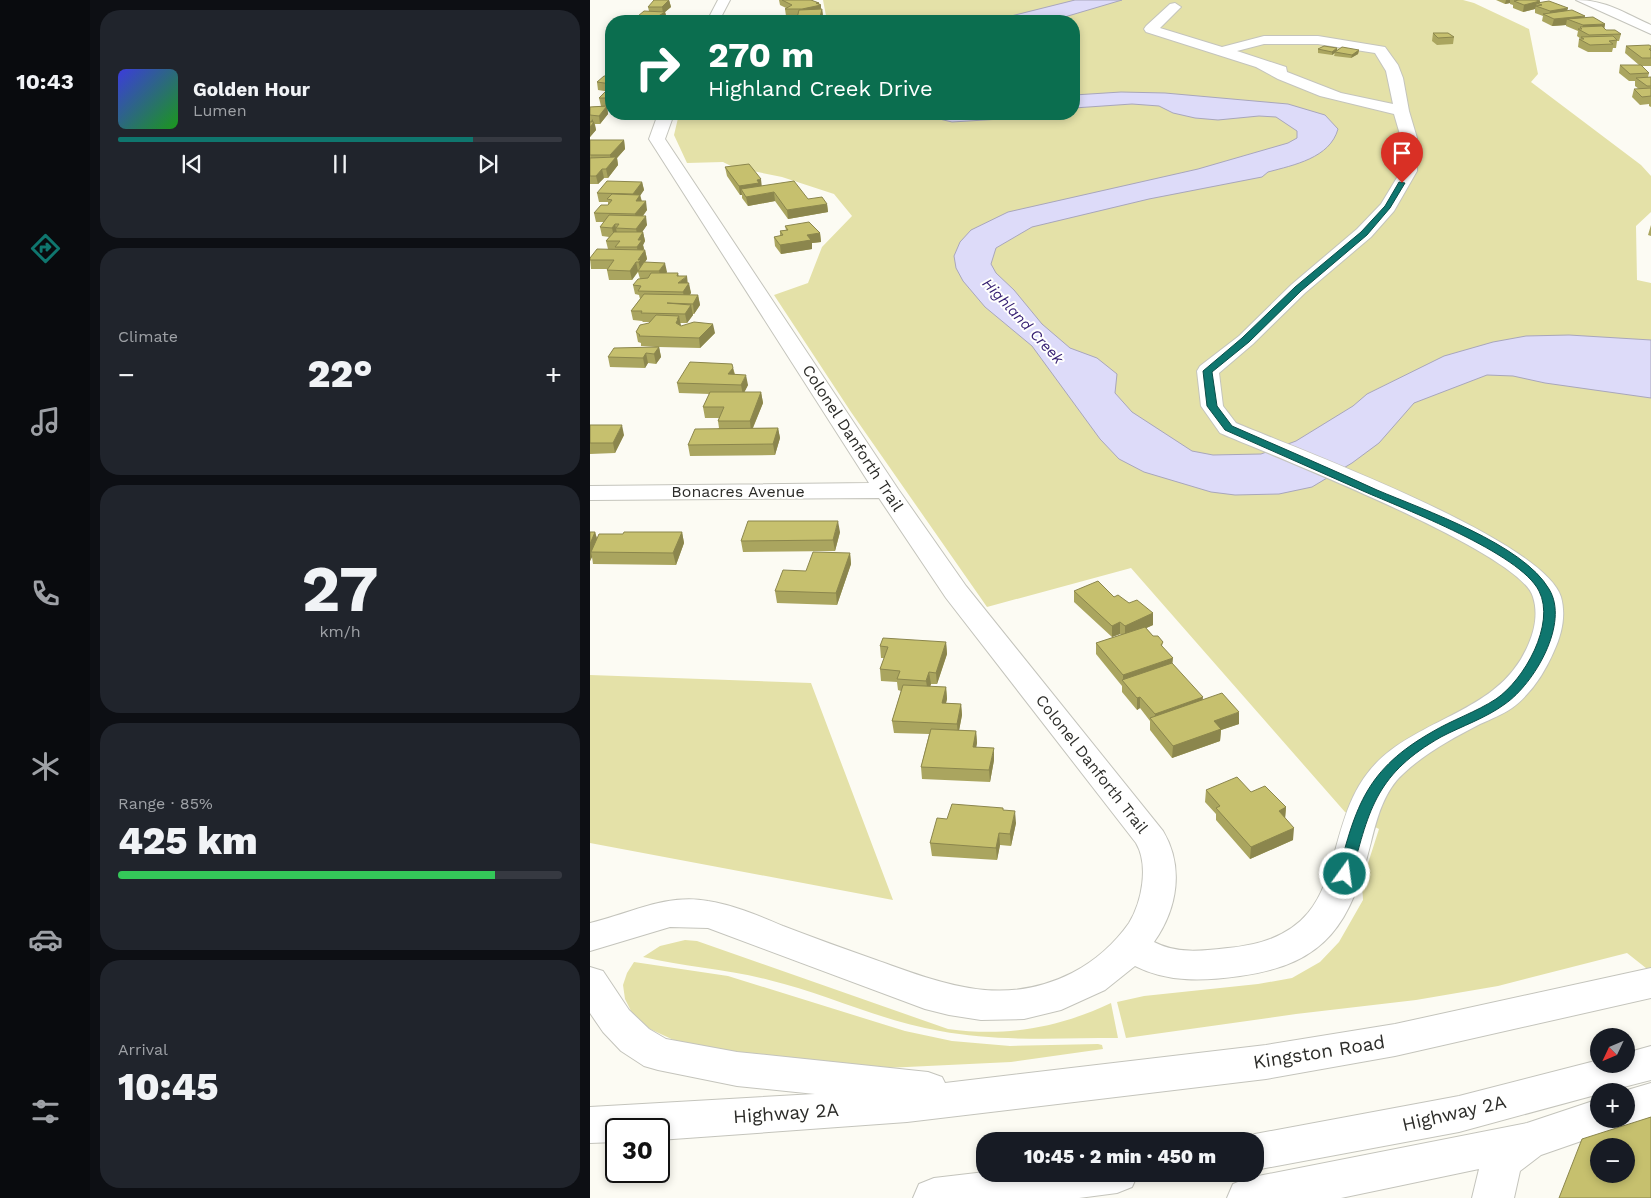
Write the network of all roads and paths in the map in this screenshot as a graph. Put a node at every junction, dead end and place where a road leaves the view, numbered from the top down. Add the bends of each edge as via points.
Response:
1 (724, 0) edge
2 (1582, 0) edge
3 (1175, 7) dead end
4 (716, 15) edge
5 (1157, 24) junction
6 (1650, 29) edge
7 (1205, 31) dead end
8 (1225, 34) dead end
9 (1264, 40) junction
10 (1222, 52) junction
11 (1391, 108) junction
12 (664, 120) edge
13 (886, 490) junction
14 (590, 492) edge
15 (590, 937) edge
16 (1132, 947) junction
17 (590, 982) edge
18 (1651, 983) edge
19 (1651, 1063) edge
20 (982, 1094) junction
21 (1651, 1100) edge
22 (1635, 1105) edge
23 (1590, 1120) edge
24 (590, 1125) edge
25 (1527, 1140) junction
26 (1264, 1150) edge
27 (1056, 1182) edge
28 (934, 1198) edge
29 (1248, 1198) edge
30 (1492, 1198) edge

1 - 4 street
2 - 6 street
3 - 5 street
5 - 7 street
5 - 10 street via 1151,29
8 - 9 street
9 - 10 street
9 - 11 street via 1318,40 1380,50 1397,76
10 - 11 street via 1317,89
11 - 16 street via 1409,138 1409,171 1388,207 1364,233 1208,371 1212,406 1228,428 1457,528 1498,550 1537,579 1545,590 1548,631 1532,668 1501,701 1435,735 1392,766 1381,778 1358,823 1341,890 1318,927 1300,942 1277,954 1255,960 1183,965 1160,961
12 - 13 street, Colonel Danforth Trail via 657,138
13 - 14 street, Bonacres Avenue
13 - 16 street, Colonel Danforth Trail via 956,592 1154,843 1161,874 1156,908
15 - 16 street, Colonel Danforth Trail via 663,916 698,913 737,923 938,998 972,1005 1000,1006 1050,998 1076,988 1097,976
17 - 20 street via 616,1021 635,1040 658,1054 736,1070
18 - 20 street, Kingston Road via 1395,1040 1266,1062
19 - 26 street, Highway 2A via 1459,1114
20 - 24 street, Highway 2A via 907,1104
21 - 22 street
23 - 25 street
25 - 29 street
25 - 30 street via 1502,1161
27 - 28 street

